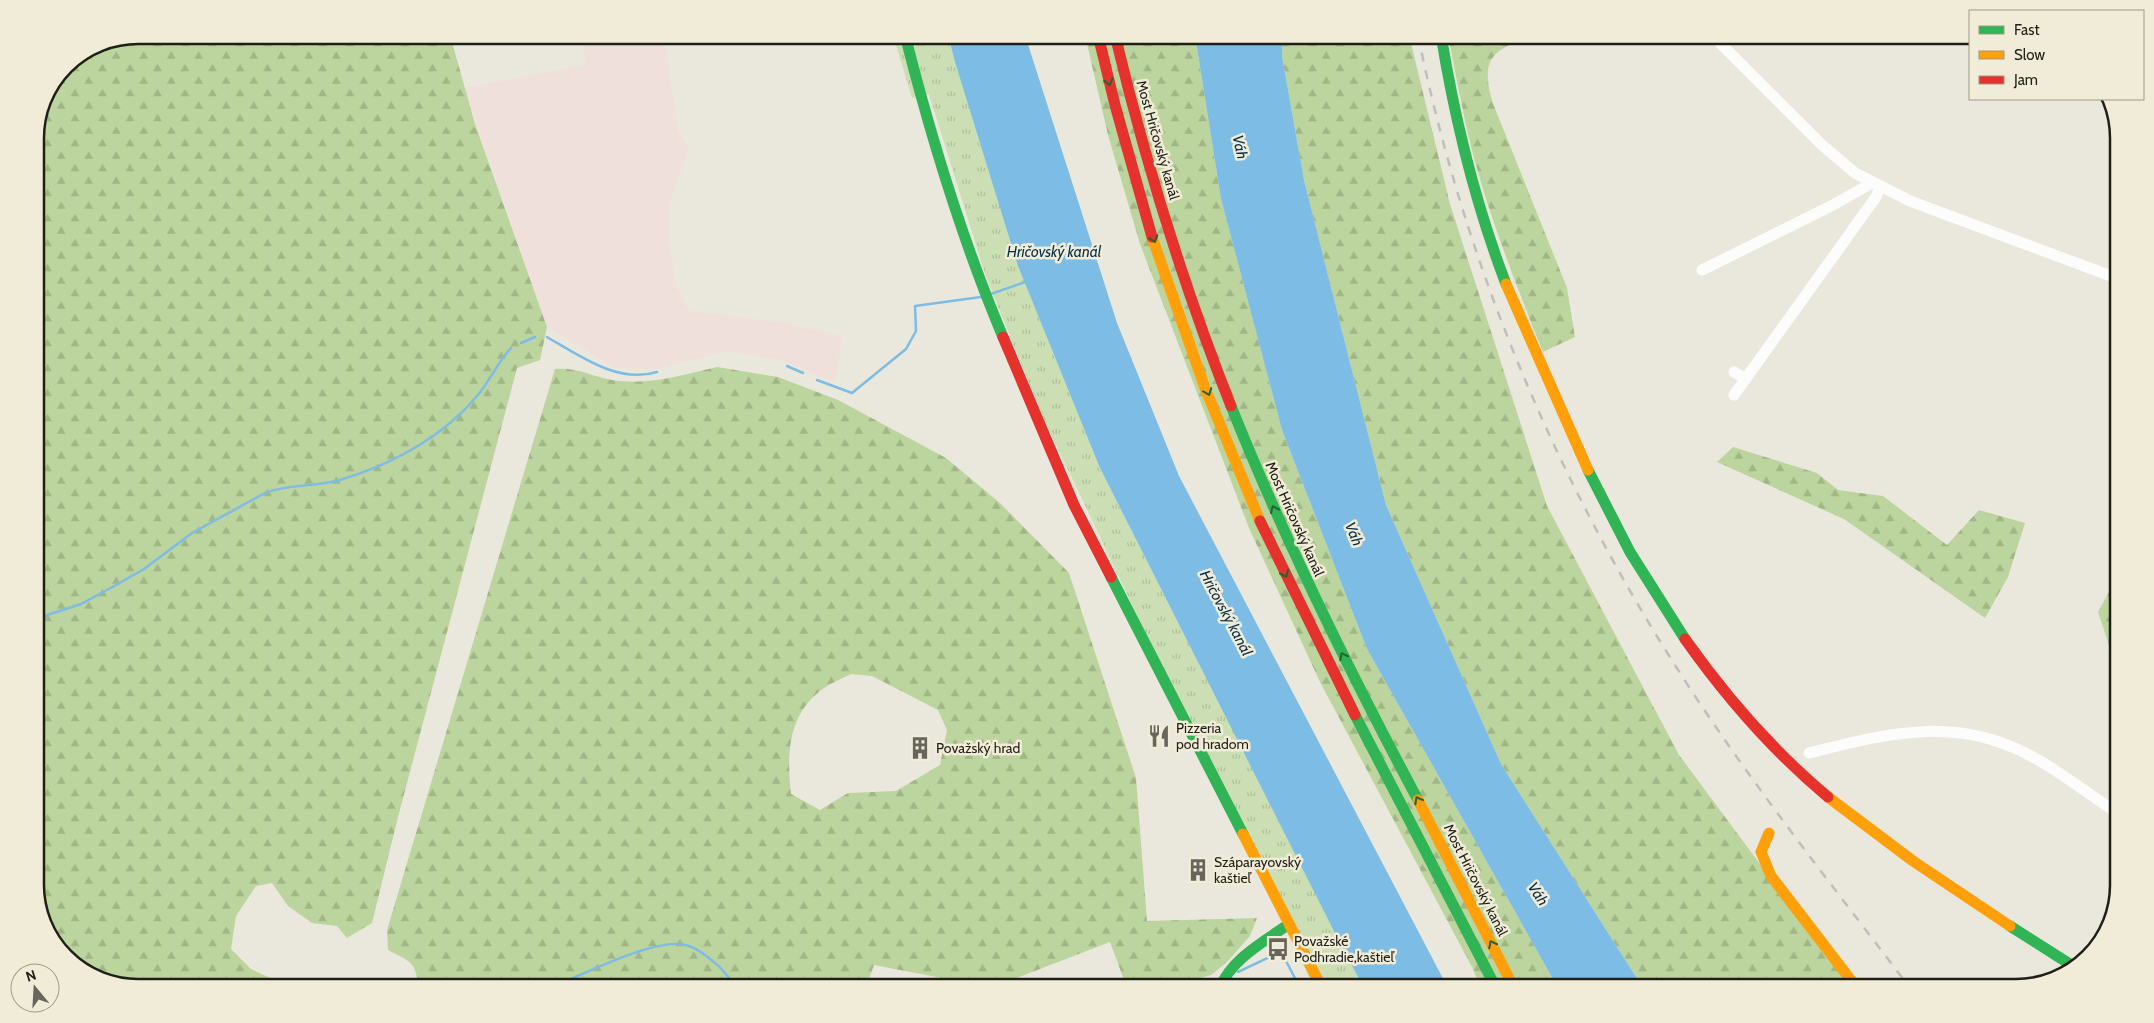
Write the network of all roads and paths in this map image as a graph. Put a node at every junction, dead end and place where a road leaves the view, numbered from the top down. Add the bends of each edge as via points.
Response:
1 (907, 44) edge
2 (1100, 44) edge
3 (1117, 44) edge
4 (1443, 44) edge
5 (1721, 44) edge
6 (1876, 185) junction
7 (1708, 271) dead end
8 (2110, 276) edge
9 (1734, 372) dead end
10 (1746, 379) junction
11 (1734, 395) dead end
12 (1809, 753) dead end
13 (2110, 808) edge
14 (1770, 833) dead end
15 (1289, 924) junction
16 (2069, 963) edge
17 (1223, 979) edge
18 (1317, 979) edge
19 (1491, 979) edge
20 (1509, 979) edge
21 (1850, 979) edge

1 - 15 main road via 961,224 996,321 1046,441 1109,576
2 -> 19 main road via 1154,239 1231,453 1314,634
20 -> 3 main road, Most Hričovský kanál via 1331,632 1246,445 1169,233
4 - 16 main road via 1476,200 1501,272 1595,485 1629,550 1681,634 1740,708 1820,790 1906,856
5 - 6 street via 1822,146 1855,173
6 - 7 street
6 - 8 street
6 - 10 street via 1876,197
9 - 10 street
10 - 11 street
12 - 13 street via 1887,735 1936,731 1970,734 2008,745 2041,762
14 - 21 main road via 1761,852 1771,876
15 - 17 main road via 1228,971
15 - 18 main road

